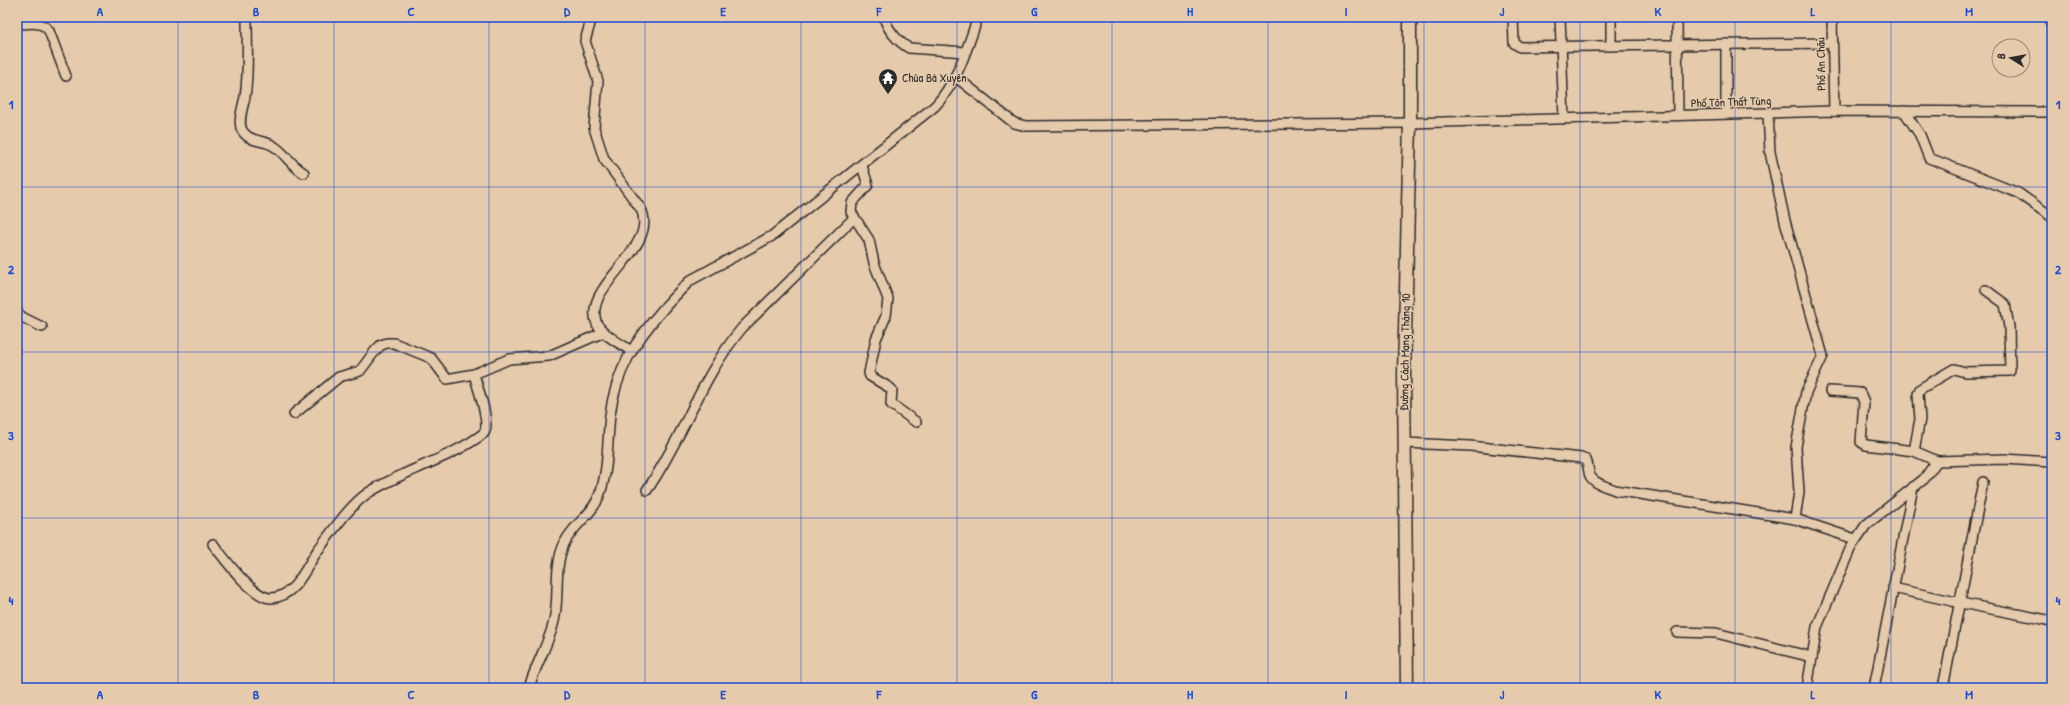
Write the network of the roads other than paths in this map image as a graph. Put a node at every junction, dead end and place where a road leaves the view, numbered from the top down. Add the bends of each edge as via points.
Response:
1 (247, 17) edge
2 (592, 17) edge
3 (884, 17) edge
4 (978, 17) edge
5 (1410, 17) edge
6 (1513, 17) edge
7 (1560, 17) edge
8 (1611, 17) edge
9 (1677, 17) edge
10 (1832, 17) edge
11 (2049, 17) edge
12 (17, 24) edge
13 (2052, 27) edge
14 (1832, 43) junction
15 (1726, 44) junction
16 (1677, 45) junction
17 (1561, 46) junction
18 (1611, 46) junction
19 (965, 52) junction
20 (66, 76) dead end
21 (956, 77) junction
22 (1834, 111) junction
23 (1904, 111) junction
24 (2052, 112) edge
25 (1768, 113) junction
26 (1726, 114) junction
27 (1678, 115) junction
28 (1564, 118) junction
29 (1410, 123) junction
30 (862, 166) junction
31 (304, 173) dead end
32 (2052, 217) edge
33 (854, 218) junction
34 (1986, 290) dead end
35 (17, 312) edge
36 (42, 327) dead end
37 (604, 332) junction
38 (631, 351) junction
39 (474, 374) junction
40 (1830, 391) dead end
41 (294, 414) dead end
42 (916, 422) dead end
43 (1404, 443) junction
44 (1914, 451) junction
45 (1937, 461) junction
46 (2052, 462) edge
47 (1983, 482) dead end
48 (1913, 487) junction
49 (647, 490) dead end
50 (1795, 519) junction
51 (1855, 539) junction
52 (213, 544) dead end
53 (1893, 588) junction
54 (1961, 603) junction
55 (2052, 621) edge
56 (1677, 632) dead end
57 (1812, 657) junction
58 (529, 688) edge
59 (1407, 688) edge
60 (1807, 688) edge
61 (1874, 688) edge
62 (1943, 688) edge

1 - 31 street via 247,76 240,124 243,133 257,142 271,145
2 - 37 street via 585,41 598,81 594,128 604,159 644,216 642,233 595,306 598,325
3 - 19 street via 888,28 904,46
4 - 19 street
5 - 29 main road, Đường Cách Mạng Tháng 10
6 - 17 street via 1516,46
7 - 17 street
8 - 18 street
9 - 16 street
10 - 14 street, Phố An Châu
11 - 13 street
12 - 20 street via 45,26
14 - 15 street
14 - 22 street, Phố An Châu
15 - 16 street
15 - 26 street
16 - 18 street
16 - 27 street
17 - 18 street
17 - 28 street
19 - 21 street
21 - 29 street, Phố Tôn Thất Tùng via 1014,123 1026,126
21 - 30 street via 935,106
22 - 23 street, Phố Tôn Thất Tùng
22 - 25 street, Phố Tôn Thất Tùng
23 - 24 street, Phố Tôn Thất Tùng
23 - 32 street via 1920,135 1930,158 2018,193
25 - 26 street, Phố Tôn Thất Tùng
25 - 50 street via 1770,152 1785,221 1823,356 1806,392 1796,447 1799,492
26 - 27 street, Phố Tôn Thất Tùng
27 - 28 street, Phố Tôn Thất Tùng
28 - 29 street, Phố Tôn Thất Tùng
29 - 43 main road, Đường Cách Mạng Tháng 10
30 - 33 street via 868,185 850,207
30 - 38 street via 772,236 681,288 642,333
33 - 42 street via 869,240 876,270 888,299 886,316 876,339 869,373 891,389 891,404
33 - 49 street via 747,322 730,342 704,383 661,468
34 - 44 street via 2005,304 2009,327 2010,371 1965,372 1954,369 1922,386 1918,394 1920,419
35 - 36 street
37 - 38 street
37 - 39 street via 558,354 509,359
38 - 58 street via 617,382 600,496 565,542 556,577 556,612 553,626
39 - 41 street via 448,379 431,358 394,343 387,343 375,351 360,371 339,377
39 - 52 street via 486,421 484,433 454,452 386,484 358,501 328,536 289,591 279,597 269,598 255,593
40 - 44 street via 1860,393 1864,402 1861,438 1863,444
43 - 50 street via 1470,446 1581,458 1586,460 1592,479 1615,490
43 - 59 main road, Đường Cách Mạng Tháng 10
44 - 45 street
45 - 46 street via 2005,459
45 - 48 street via 1924,479
47 - 54 street
48 - 51 street via 1866,525
48 - 53 street
50 - 51 street
51 - 57 street via 1818,622
53 - 54 street
53 - 61 street
54 - 55 street
54 - 62 street
56 - 57 street via 1716,633
57 - 60 street

